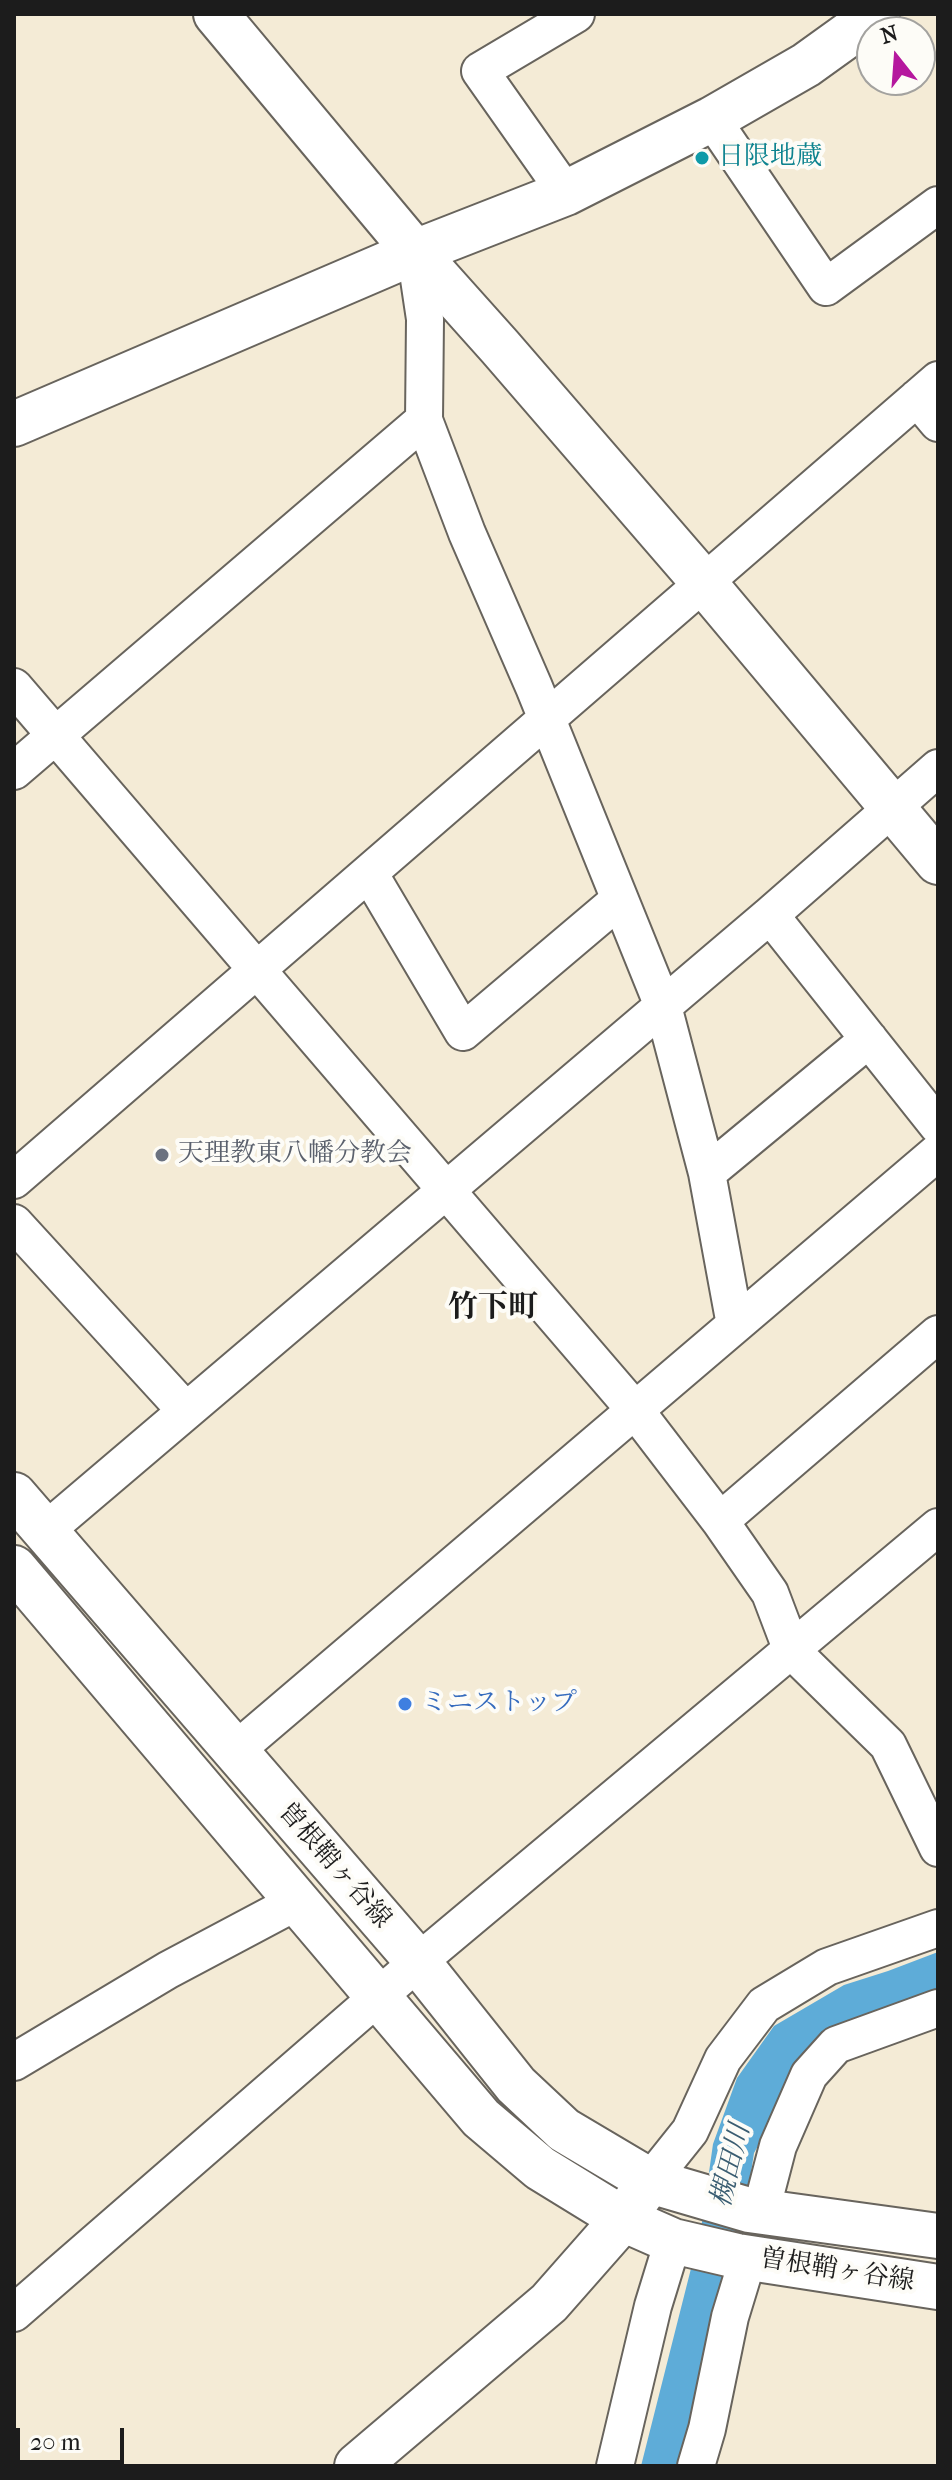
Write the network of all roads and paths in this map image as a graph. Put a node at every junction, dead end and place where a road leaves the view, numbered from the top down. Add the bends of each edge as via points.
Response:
1 (216, 14) edge
2 (576, 14) edge
3 (877, 14) edge
4 (712, 119) junction
5 (566, 193) junction
6 (938, 205) edge
7 (415, 252) junction
8 (931, 400) edge
9 (424, 420) junction
10 (14, 424) edge
11 (704, 583) junction
12 (14, 687) edge
13 (546, 720) junction
14 (55, 735) junction
15 (938, 768) edge
16 (14, 771) edge
17 (891, 808) junction
18 (938, 862) edge
19 (369, 873) junction
20 (619, 900) junction
21 (770, 915) junction
22 (257, 970) junction
23 (663, 1006) junction
24 (869, 1039) junction
25 (938, 1126) edge
26 (938, 1152) edge
27 (707, 1173) junction
28 (14, 1180) edge
29 (447, 1191) junction
30 (14, 1223) edge
31 (735, 1325) junction
32 (938, 1334) edge
33 (635, 1410) junction
34 (186, 1411) junction
35 (14, 1495) edge
36 (720, 1521) junction
37 (938, 1527) edge
38 (44, 1532) junction
39 (14, 1568) edge
40 (792, 1651) junction
41 (235, 1751) junction
42 (938, 1848) edge
43 (296, 1902) junction
44 (938, 1928) edge
45 (418, 1962) junction
46 (379, 1997) junction
47 (938, 2008) edge
48 (14, 2062) edge
49 (669, 2186) junction
50 (755, 2210) junction
51 (623, 2219) junction
52 (938, 2236) edge
53 (673, 2241) junction
54 (743, 2257) junction
55 (938, 2287) edge
56 (14, 2313) edge
57 (357, 2466) edge
58 (615, 2466) edge
59 (696, 2466) edge

1 - 7 street
2 - 5 street via 480,71
3 - 4 street via 806,65
4 - 5 street
4 - 6 street via 826,287
5 - 7 street
7 - 9 street via 425,319
7 - 10 street
7 - 11 street
8 - 11 street
9 - 13 street
9 - 14 street
11 - 13 street
11 - 17 street
12 - 14 street
13 - 19 street
13 - 20 street
14 - 16 street
14 - 22 street
15 - 17 street
17 - 18 street
17 - 21 street
19 - 20 street via 463,1032
19 - 22 street
20 - 23 street
21 - 23 street
21 - 24 street
22 - 28 street
22 - 29 street
23 - 27 street
23 - 29 street
24 - 25 street
24 - 27 street
26 - 31 street
27 - 31 street
29 - 33 street
29 - 34 street
30 - 34 street
31 - 33 street
32 - 36 street
33 - 36 street
33 - 41 street
34 - 38 street
35 - 38 street, 曽根鞘ヶ谷線
36 - 40 street via 770,1593
37 - 40 street
38 - 41 street, 曽根鞘ヶ谷線
39 - 43 street, 曽根鞘ヶ谷線
40 - 42 street via 888,1745
40 - 45 street
41 - 45 street, 曽根鞘ヶ谷線
43 - 46 street, 曽根鞘ヶ谷線
43 - 48 street via 168,1970
44 - 49 street via 827,1967 764,2005 723,2059
45 - 46 street
45 - 49 street, 曽根鞘ヶ谷線 via 525,2094 564,2130
46 - 51 street, 曽根鞘ヶ谷線 via 481,2118 540,2168
46 - 56 street
47 - 50 street via 836,2045 809,2075
49 - 50 street, 曽根鞘ヶ谷線
49 - 51 street
50 - 52 street, 曽根鞘ヶ谷線
51 - 53 street, 曽根鞘ヶ谷線
51 - 57 street via 549,2303
53 - 54 street, 曽根鞘ヶ谷線
53 - 58 street
54 - 55 street, 曽根鞘ヶ谷線
54 - 59 street

